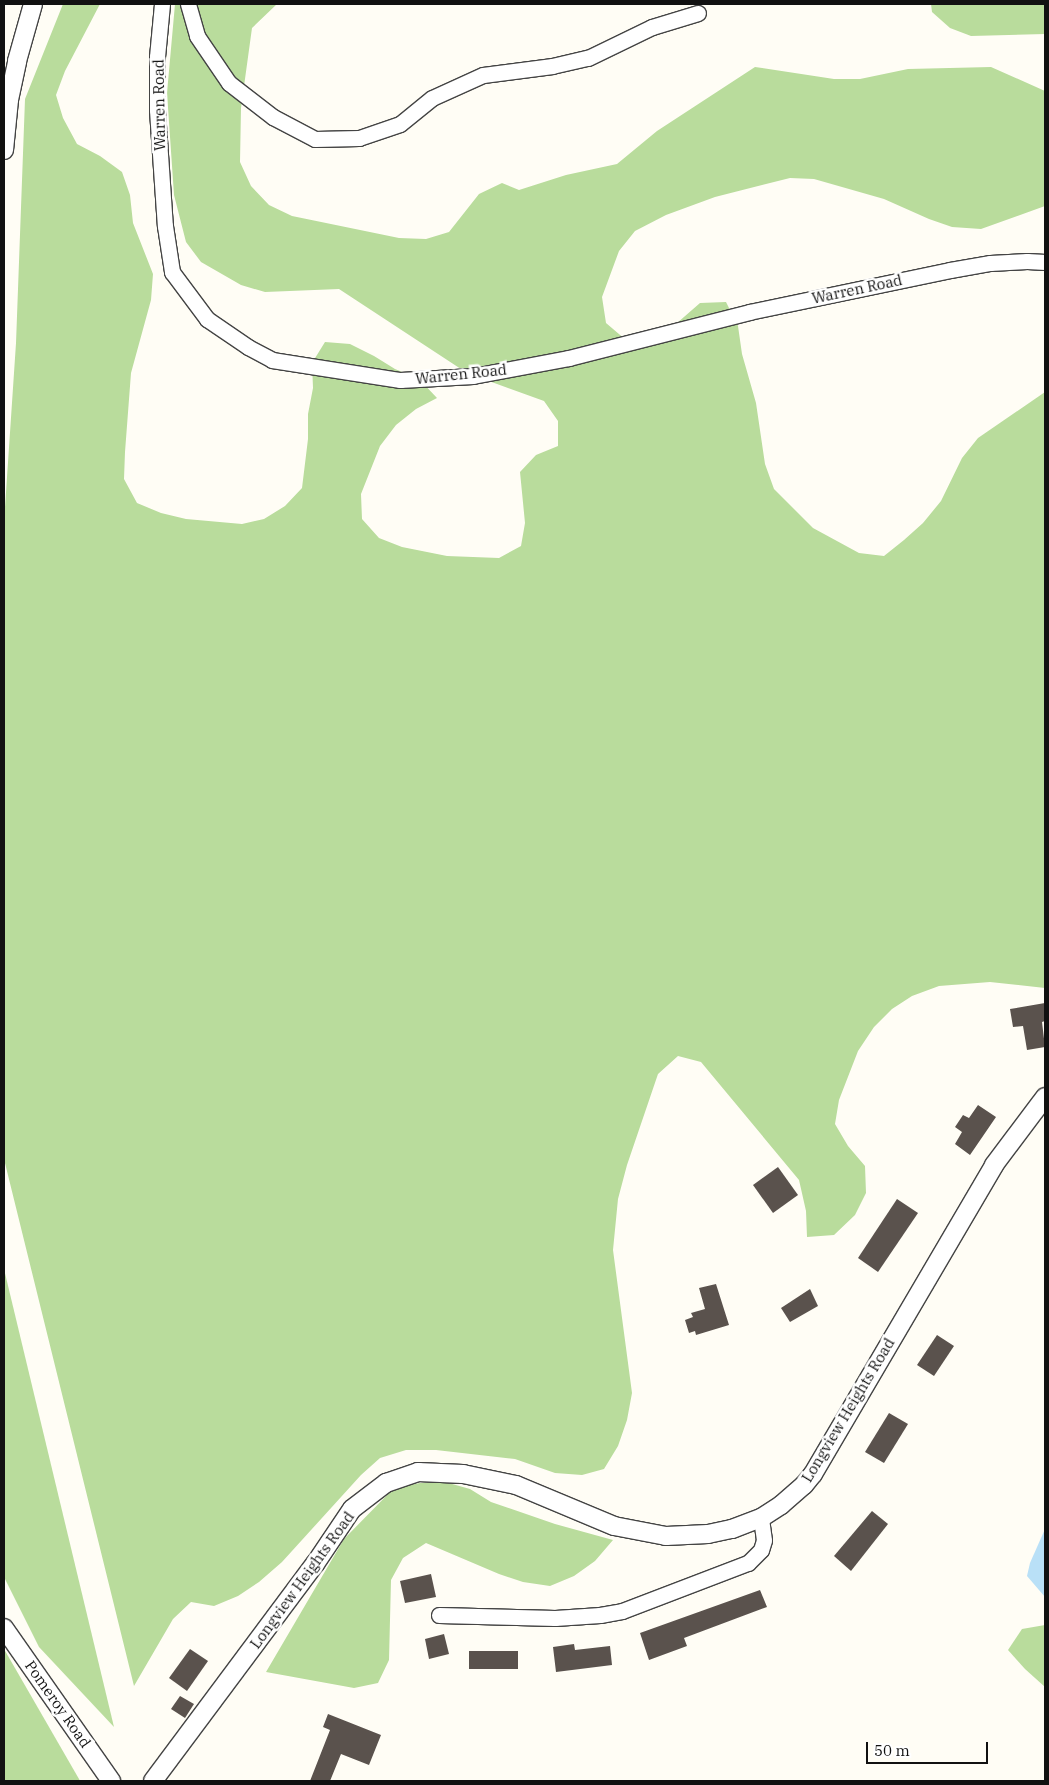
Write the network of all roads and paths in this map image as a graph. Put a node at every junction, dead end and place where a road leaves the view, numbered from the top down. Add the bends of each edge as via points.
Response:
1 (34, 4) edge
2 (162, 4) edge
3 (188, 4) edge
4 (698, 13) dead end
5 (4, 150) edge
6 (1045, 262) edge
7 (1045, 1097) edge
8 (761, 1518) junction
9 (439, 1615) dead end
10 (4, 1628) edge
11 (111, 1781) edge
12 (153, 1781) edge

1 - 5 street via 9,100
2 - 6 street, Warren Road via 157,110 165,226 172,272 207,320 272,360 400,380 473,376 569,358 749,312 950,270 990,263
3 - 4 street via 197,36 229,83 273,117 315,139 360,138 400,124 432,98 483,74 588,58 652,27
7 - 8 street, Longview Heights Road via 984,1181 813,1474 793,1495
8 - 9 street via 764,1540 761,1550 748,1563 622,1611 555,1618
8 - 12 street, Longview Heights Road via 708,1534 666,1536 614,1526 516,1485 463,1474 418,1472 386,1483 352,1509
10 - 11 street, Pomeroy Road

